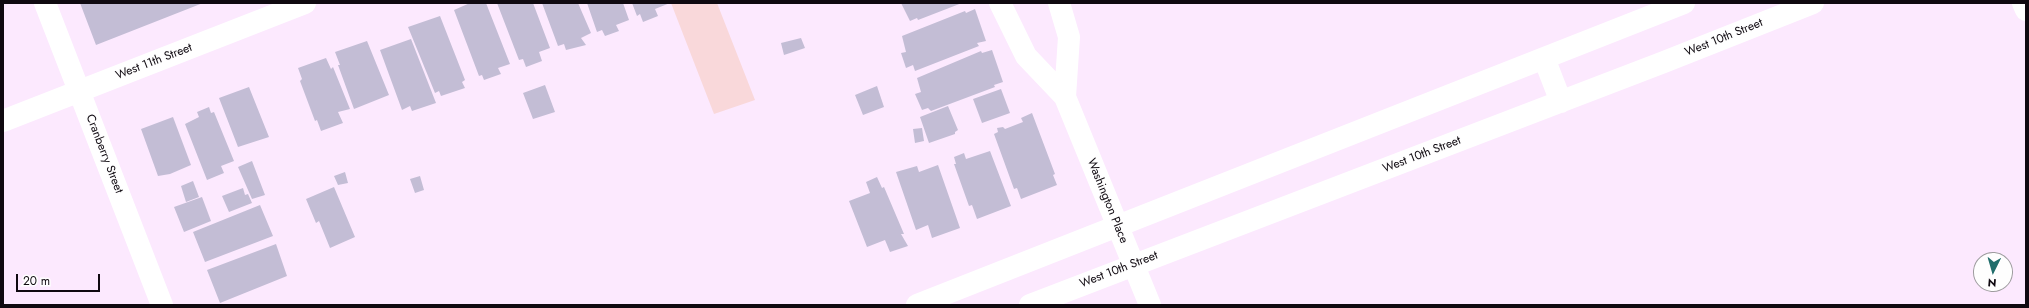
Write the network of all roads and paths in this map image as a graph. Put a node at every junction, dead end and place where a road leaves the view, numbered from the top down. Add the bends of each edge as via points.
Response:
1 (45, 3) edge
2 (305, 3) edge
3 (1000, 3) edge
4 (1059, 3) edge
5 (1684, 3) edge
6 (1813, 3) edge
7 (2023, 3) edge
8 (2026, 10) edge
9 (1544, 58) junction
10 (80, 91) junction
11 (1065, 97) junction
12 (1561, 102) junction
13 (3, 121) edge
14 (1118, 227) junction
15 (1133, 264) junction
16 (162, 305) edge
17 (917, 305) edge
18 (1030, 305) edge
19 (1150, 305) edge

1 - 10 street, Cranberry Street
2 - 10 street, West 11th Street
3 - 11 street, Washington Place via 1026,56
4 - 11 street, Washington Place via 1069,38
5 - 9 street
6 - 12 street, West 10th Street
7 - 8 street
9 - 12 street
9 - 14 street
10 - 13 street, West 11th Street
10 - 16 street, Cranberry Street
11 - 14 street, Washington Place
12 - 15 street, West 10th Street
14 - 15 street, Washington Place
14 - 17 street
15 - 18 street, West 10th Street
15 - 19 street, Washington Place

